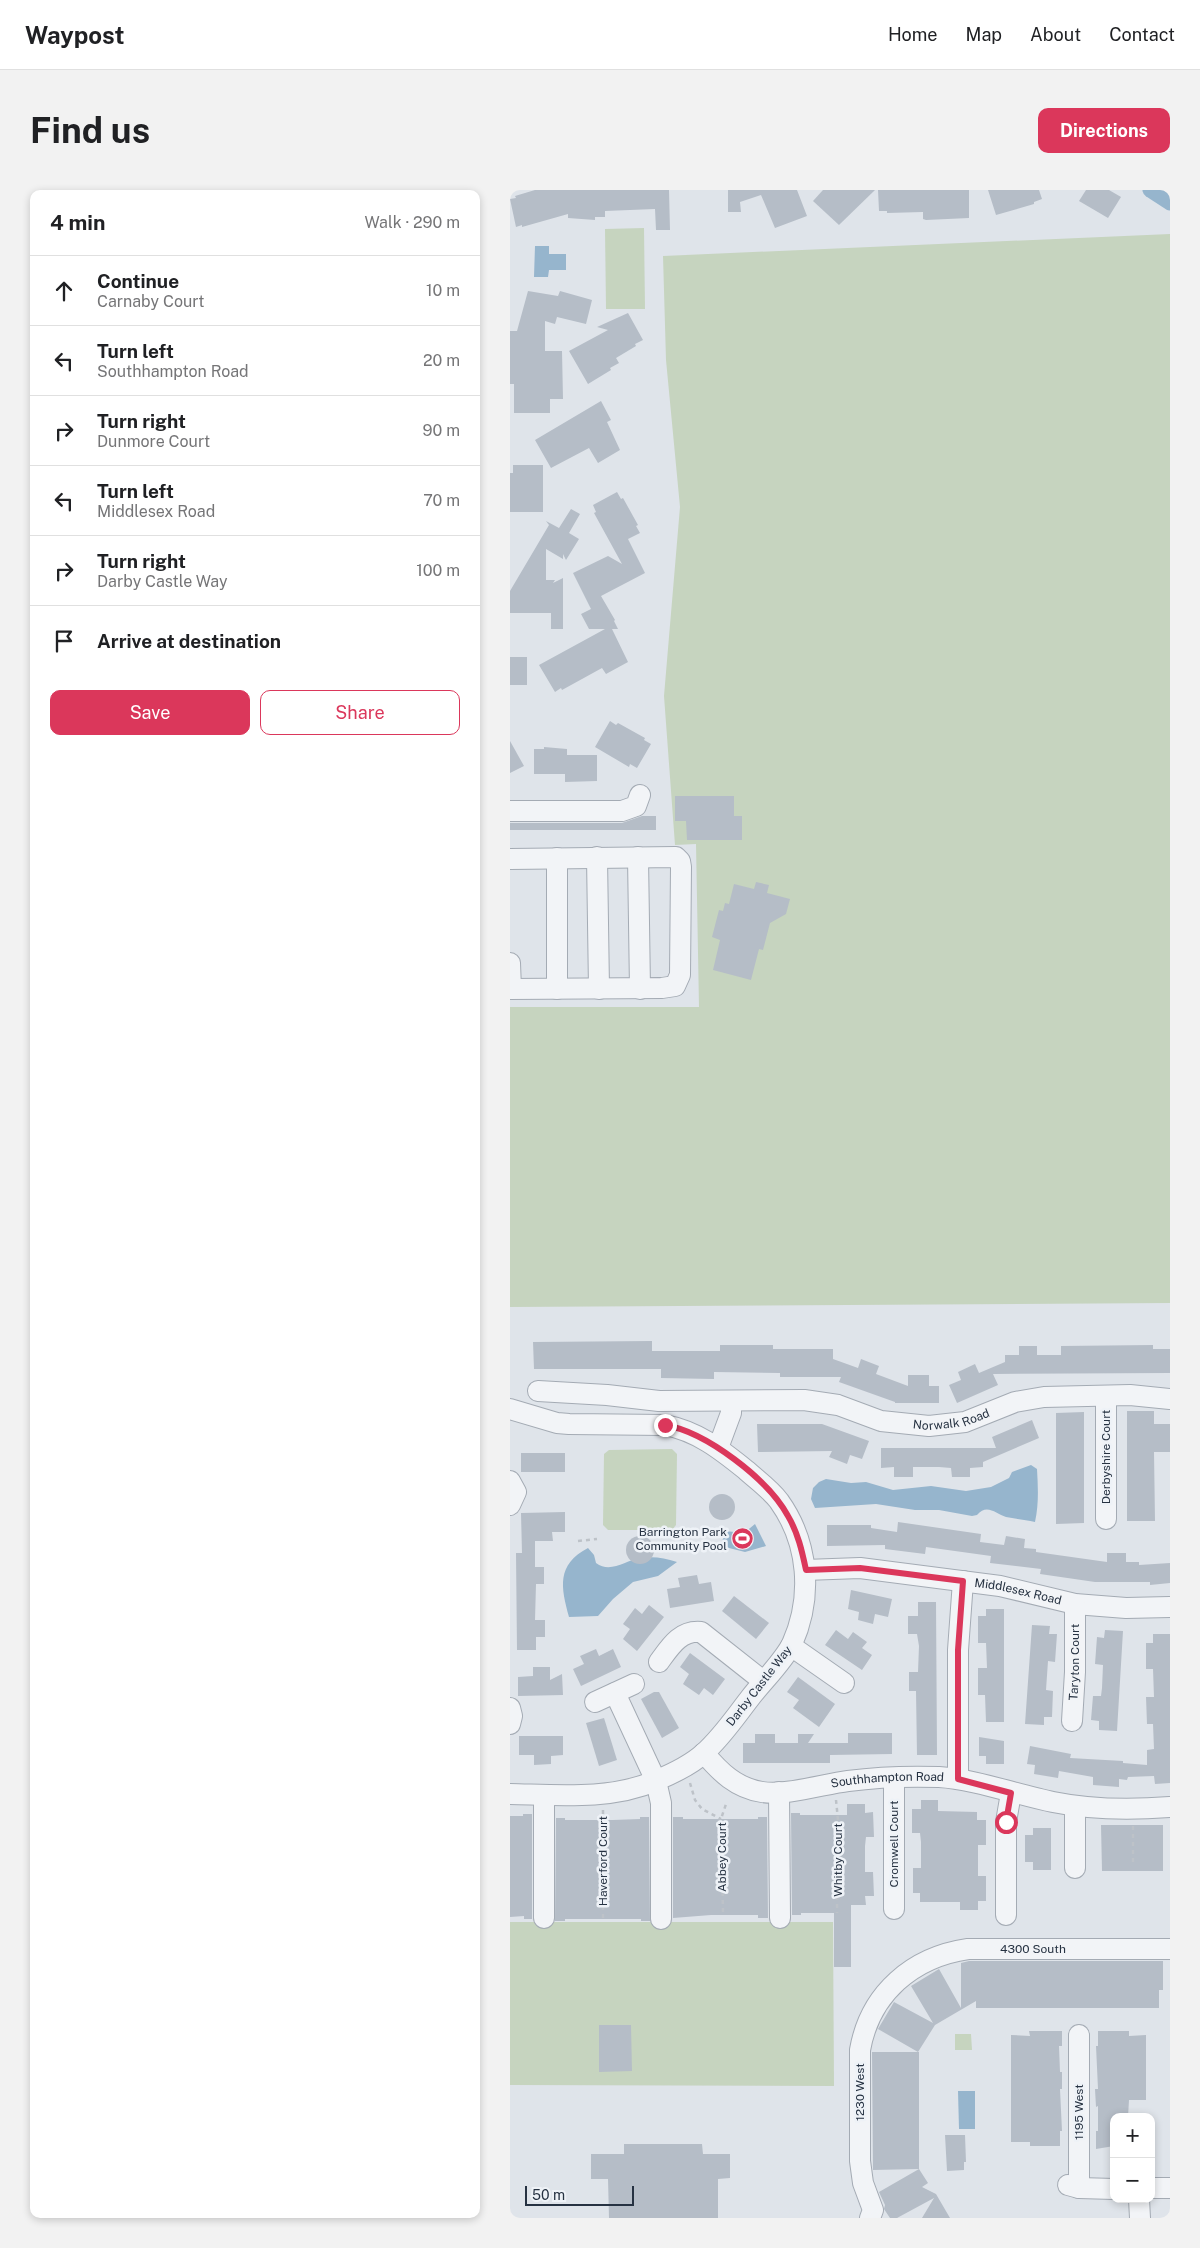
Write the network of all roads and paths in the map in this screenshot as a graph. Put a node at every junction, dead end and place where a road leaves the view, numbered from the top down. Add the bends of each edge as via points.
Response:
1 (640, 796) dead end
2 (510, 811) edge
3 (638, 857) junction
4 (557, 858) junction
5 (597, 858) junction
6 (510, 859) edge
7 (510, 963) edge
8 (640, 988) junction
9 (510, 989) edge
10 (557, 989) junction
11 (599, 989) junction
12 (538, 1391) dead end
13 (1106, 1396) junction
14 (620, 1397) junction
15 (1170, 1400) edge
16 (731, 1401) junction
17 (510, 1409) edge
18 (620, 1424) junction
19 (718, 1448) junction
20 (510, 1481) edge
21 (510, 1505) edge
22 (1106, 1519) dead end
23 (596, 1539) dead end
24 (578, 1541) dead end
25 (806, 1570) junction
26 (963, 1581) junction
27 (1075, 1604) junction
28 (1170, 1607) edge
29 (791, 1646) junction
30 (659, 1662) dead end
31 (763, 1681) junction
32 (844, 1683) dead end
33 (634, 1684) dead end
34 (615, 1693) junction
35 (595, 1702) dead end
36 (510, 1708) edge
37 (1072, 1721) dead end
38 (510, 1724) edge
39 (704, 1753) junction
40 (687, 1777) dead end
41 (894, 1778) junction
42 (958, 1779) junction
43 (656, 1781) junction
44 (779, 1792) junction
45 (1011, 1793) junction
46 (510, 1794) edge
47 (544, 1795) junction
48 (603, 1804) dead end
49 (726, 1804) dead end
50 (1075, 1806) junction
51 (837, 1807) dead end
52 (1170, 1807) edge
53 (721, 1819) junction
54 (1133, 1820) dead end
55 (1133, 1862) dead end
56 (1075, 1868) dead end
57 (894, 1909) dead end
58 (723, 1912) dead end
59 (837, 1913) dead end
60 (1006, 1915) dead end
61 (544, 1918) dead end
62 (780, 1918) dead end
63 (603, 1919) dead end
64 (661, 1919) dead end
65 (1170, 1949) edge
66 (902, 1976) joint
67 (1079, 2035) dead end
68 (1110, 2188) edge
69 (1155, 2188) edge
70 (1170, 2188) edge
71 (1140, 2203) edge
72 (874, 2215) edge
73 (1140, 2218) edge

1 - 2 street via 636,806 622,811
3 - 5 street
3 - 8 street
3 - 8 street via 676,858 681,867 679,980 675,986
4 - 5 street
4 - 6 street
4 - 10 street
5 - 11 street
7 - 9 street
8 - 11 street
9 - 10 street
10 - 11 street
12 - 14 street, Norwalk Road
13 - 15 street, Norwalk Road
13 - 16 street, Norwalk Road via 1030,1399 965,1422 929,1426 882,1421 838,1405 804,1400
13 - 22 street, Derbyshire Court
14 - 16 street, Norwalk Road via 659,1401
14 - 18 street
16 - 19 street via 731,1413
17 - 18 street, Darby Castle Way via 557,1423
18 - 19 street, Darby Castle Way via 680,1428
19 - 25 street, Darby Castle Way via 766,1486 778,1500 796,1532
20 - 21 street via 516,1492
23 - 24 path
25 - 26 street, Middlesex Road via 860,1568
25 - 29 street, Darby Castle Way via 801,1613
26 - 27 street, Middlesex Road via 1000,1586
26 - 42 street via 958,1650
27 - 28 street, Middlesex Road
27 - 37 street, Taryton Court
29 - 31 street, Darby Castle Way
29 - 32 street
30 - 31 street via 678,1638 690,1632 702,1632
31 - 39 street, Darby Castle Way
33 - 34 street
34 - 35 street
34 - 43 street
36 - 38 street
39 - 43 street, Darby Castle Way
39 - 44 street, Southhampton Road via 738,1785 764,1793
40 - 53 path via 695,1800 702,1809
41 - 42 street, Southhampton Road
41 - 44 street, Southhampton Road via 850,1780
41 - 57 street, Cromwell Court
42 - 45 street, Southhampton Road
43 - 47 street, Darby Castle Way via 603,1794
43 - 64 street via 661,1803
44 - 62 street
45 - 50 street, Southhampton Road
45 - 60 street via 1006,1822
46 - 47 street, Darby Castle Way
47 - 61 street
48 - 63 path, Haverford Court
49 - 53 path, Abbey Court
50 - 52 street, Southhampton Road via 1117,1809
50 - 56 street
51 - 59 path, Whitby Court
53 - 58 path, Abbey Court
54 - 55 path
65 - 66 street, 4300 South via 968,1949 947,1952
66 - 72 street, 1230 West via 878,2004 863,2032 860,2050 860,2160 863,2183
67 - 68 street, 1195 West via 1074,2186
69 - 70 street
71 - 73 street

